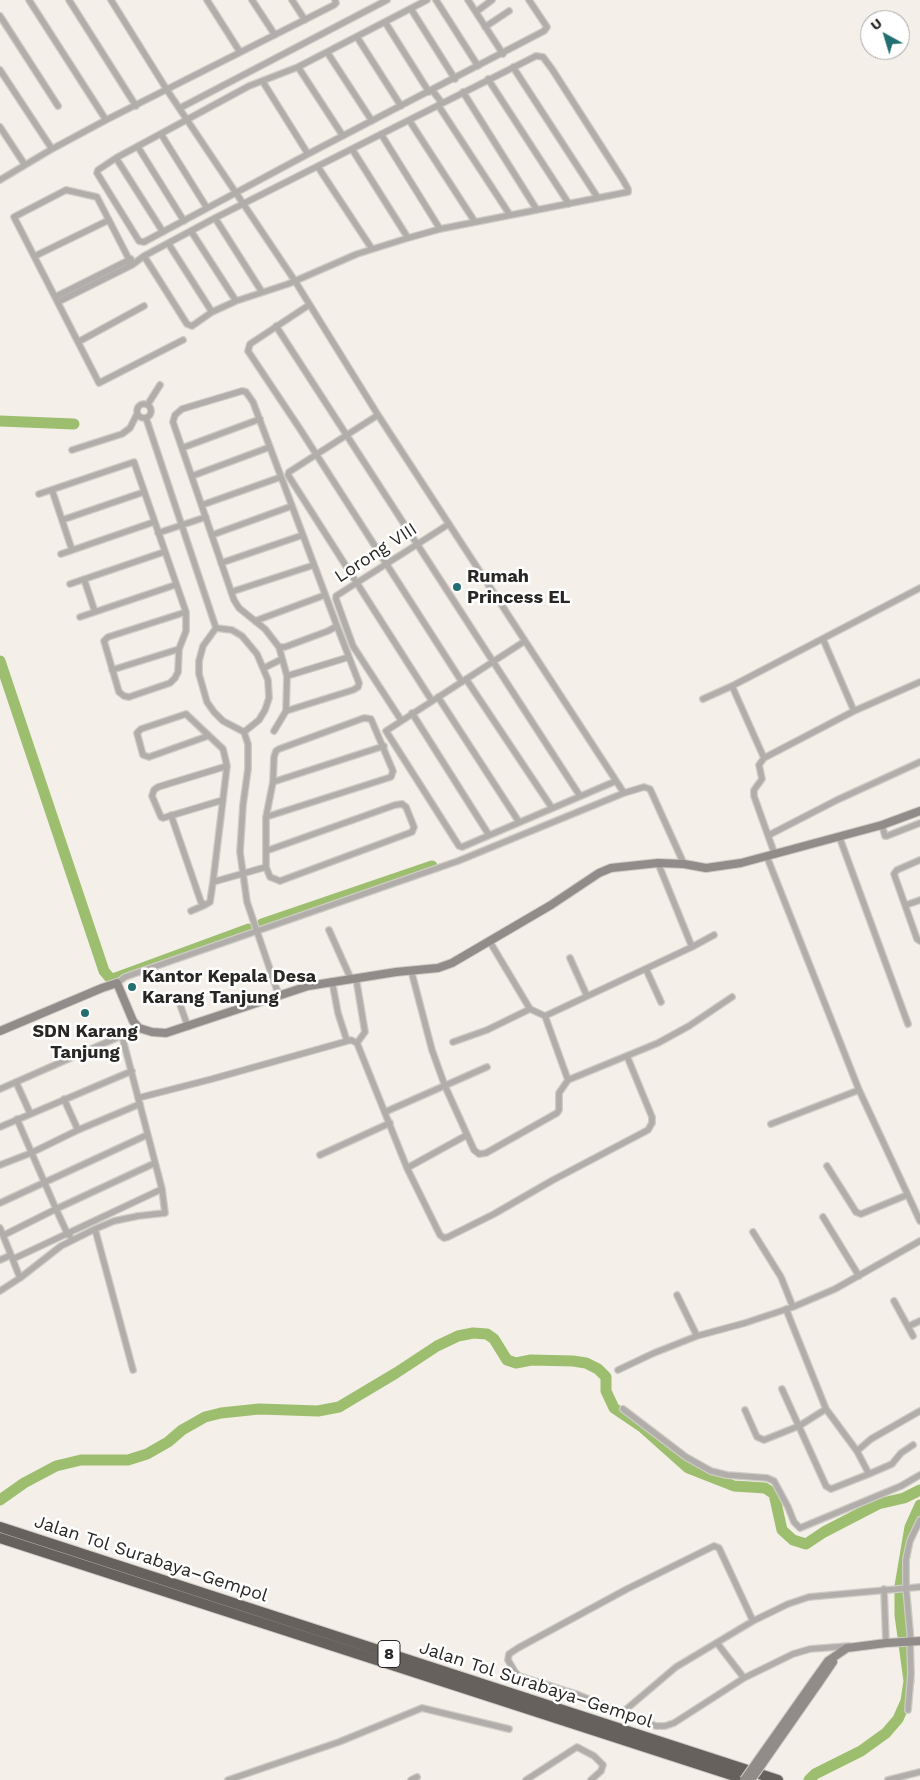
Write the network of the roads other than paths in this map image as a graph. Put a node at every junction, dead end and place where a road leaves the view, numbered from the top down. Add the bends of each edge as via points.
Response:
1 (28, 0) edge
2 (68, 0) edge
3 (111, 0) edge
4 (207, 0) edge
5 (252, 0) edge
6 (292, 0) edge
7 (335, 0) edge
8 (387, 0) edge
9 (427, 0) edge
10 (436, 0) edge
11 (468, 0) edge
12 (492, 0) edge
13 (529, 0) edge
14 (410, 9) junction
15 (509, 11) dead end
16 (476, 12) junction
17 (0, 16) edge
18 (305, 20) junction
19 (385, 22) junction
20 (485, 27) junction
21 (275, 35) junction
22 (357, 37) junction
23 (240, 52) junction
24 (327, 52) junction
25 (503, 54) junction
26 (478, 66) junction
27 (298, 67) junction
28 (513, 67) junction
29 (0, 70) edge
30 (455, 79) junction
31 (488, 79) junction
32 (263, 82) junction
33 (168, 90) junction
34 (431, 91) junction
35 (462, 92) junction
36 (440, 103) junction
37 (58, 106) dead end
38 (136, 106) junction
39 (401, 106) junction
40 (179, 107) junction
41 (106, 120) junction
42 (188, 120) junction
43 (410, 120) junction
44 (372, 121) junction
45 (0, 126) edge
46 (161, 134) junction
47 (381, 134) junction
48 (343, 136) junction
49 (138, 147) junction
50 (52, 149) junction
51 (352, 149) junction
52 (308, 154) junction
53 (116, 158) junction
54 (25, 164) junction
55 (318, 166) junction
56 (0, 180) edge
57 (237, 193) junction
58 (598, 198) junction
59 (244, 203) junction
60 (569, 204) junction
61 (207, 208) junction
62 (538, 210) junction
63 (510, 215) junction
64 (215, 218) junction
65 (109, 220) junction
66 (184, 221) junction
67 (475, 222) junction
68 (440, 229) junction
69 (191, 231) junction
70 (163, 232) junction
71 (408, 238) junction
72 (168, 243) junction
73 (372, 249) junction
74 (35, 256) junction
75 (143, 257) junction
76 (131, 262) junction
77 (295, 282) junction
78 (262, 292) junction
79 (57, 300) junction
80 (236, 301) junction
81 (308, 304) junction
82 (144, 306) dead end
83 (212, 312) junction
84 (276, 326) junction
85 (183, 340) dead end
86 (78, 342) junction
87 (160, 386) dead end
88 (148, 404) junction
89 (137, 414) junction
90 (378, 415) junction
91 (146, 418) junction
92 (260, 419) junction
93 (346, 434) junction
94 (270, 447) junction
95 (182, 448) junction
96 (72, 450) dead end
97 (317, 454) junction
98 (192, 476) junction
99 (281, 477) junction
100 (52, 490) junction
101 (144, 492) junction
102 (39, 494) dead end
103 (202, 505) junction
104 (292, 506) junction
105 (206, 517) junction
106 (62, 520) junction
107 (154, 522) junction
108 (449, 524) junction
109 (181, 525) junction
110 (158, 533) junction
111 (212, 535) junction
112 (303, 535) junction
113 (417, 544) junction
114 (72, 550) junction
115 (164, 552) junction
116 (60, 554) dead end
117 (221, 563) junction
118 (386, 563) junction
119 (314, 565) junction
120 (84, 579) junction
121 (356, 583) junction
122 (70, 584) dead end
123 (175, 584) junction
124 (920, 588) edge
125 (231, 592) junction
126 (326, 596) junction
127 (95, 612) junction
128 (186, 612) junction
129 (80, 617) dead end
130 (254, 621) junction
131 (337, 626) junction
132 (216, 628) junction
133 (823, 639) junction
134 (525, 641) junction
135 (279, 647) junction
136 (179, 649) junction
137 (348, 656) junction
138 (282, 659) junction
139 (493, 661) junction
140 (264, 668) junction
141 (112, 670) junction
142 (288, 676) junction
143 (464, 680) junction
144 (920, 682) edge
145 (732, 686) junction
146 (435, 699) junction
147 (703, 699) dead end
148 (286, 711) junction
149 (854, 711) junction
150 (412, 713) junction
151 (401, 720) junction
152 (274, 731) dead end
153 (244, 732) junction
154 (208, 736) junction
155 (384, 746) junction
156 (764, 758) junction
157 (920, 762) edge
158 (227, 766) junction
159 (273, 782) junction
160 (617, 783) junction
161 (623, 792) junction
162 (580, 796) junction
163 (223, 800) junction
164 (552, 808) junction
165 (920, 811) edge
166 (171, 815) junction
167 (266, 818) junction
168 (519, 822) junction
169 (920, 823) edge
170 (882, 825) junction
171 (489, 835) junction
172 (769, 835) junction
173 (839, 836) junction
174 (266, 851) junction
175 (775, 855) junction
176 (767, 857) junction
177 (920, 860) edge
178 (658, 863) junction
179 (684, 864) junction
180 (266, 867) junction
181 (243, 873) junction
182 (214, 882) junction
183 (920, 900) edge
184 (205, 905) junction
185 (906, 905) junction
186 (190, 910) dead end
187 (329, 930) dead end
188 (256, 932) junction
189 (714, 935) dead end
190 (490, 942) junction
191 (920, 942) edge
192 (692, 947) junction
193 (570, 958) dead end
194 (646, 969) junction
195 (410, 970) junction
196 (353, 979) junction
197 (332, 981) junction
198 (117, 983) junction
199 (177, 996) dead end
200 (279, 996) junction
201 (587, 996) junction
202 (732, 997) dead end
203 (661, 1002) dead end
204 (530, 1009) junction
205 (545, 1016) junction
206 (908, 1024) dead end
207 (188, 1027) junction
208 (139, 1028) junction
209 (0, 1031) edge
210 (122, 1036) junction
211 (347, 1041) junction
212 (453, 1042) dead end
213 (357, 1043) junction
214 (627, 1056) junction
215 (487, 1067) dead end
216 (132, 1071) junction
217 (568, 1080) junction
218 (16, 1082) junction
219 (444, 1086) junction
220 (0, 1089) edge
221 (860, 1090) junction
222 (64, 1099) junction
223 (139, 1101) junction
224 (385, 1112) junction
225 (30, 1113) junction
226 (16, 1119) junction
227 (390, 1123) junction
228 (771, 1124) dead end
229 (0, 1127) edge
230 (78, 1130) junction
231 (147, 1135) junction
232 (467, 1135) junction
233 (31, 1153) junction
234 (320, 1155) dead end
235 (155, 1163) junction
236 (0, 1165) edge
237 (827, 1166) dead end
238 (408, 1168) junction
239 (44, 1182) junction
240 (162, 1189) junction
241 (907, 1194) junction
242 (0, 1203) edge
243 (56, 1209) junction
244 (823, 1217) dead end
245 (920, 1221) edge
246 (0, 1228) edge
247 (95, 1229) junction
248 (753, 1232) dead end
249 (68, 1235) junction
250 (4, 1236) junction
251 (74, 1239) junction
252 (920, 1241) edge
253 (12, 1257) junction
254 (0, 1260) edge
255 (859, 1276) junction
256 (20, 1278) junction
257 (0, 1291) edge
258 (677, 1295) dead end
259 (894, 1301) dead end
260 (793, 1307) junction
261 (786, 1309) junction
262 (920, 1321) edge
263 (909, 1326) junction
264 (697, 1336) junction
265 (914, 1336) dead end
266 (133, 1370) dead end
267 (618, 1370) dead end
268 (782, 1389) dead end
269 (623, 1409) dead end
270 (826, 1409) junction
271 (745, 1410) dead end
272 (920, 1411) edge
273 (799, 1426) junction
274 (913, 1446) dead end
275 (857, 1451) junction
276 (869, 1474) junction
277 (920, 1475) edge
278 (920, 1520) edge
279 (0, 1527) edge
280 (0, 1538) edge
281 (905, 1587) junction
282 (920, 1587) edge
283 (885, 1589) junction
284 (753, 1621) junction
285 (912, 1641) edge
286 (887, 1643) junction
287 (718, 1645) junction
288 (854, 1646) junction
289 (744, 1678) junction
290 (815, 1683) junction
291 (908, 1710) dead end
292 (623, 1712) junction
293 (509, 1729) dead end
294 (920, 1772) edge
295 (228, 1780) edge
296 (526, 1780) edge
297 (591, 1780) edge
298 (745, 1780) edge
299 (751, 1780) edge
300 (778, 1780) edge
301 (888, 1780) edge

1 - 41 street
2 - 38 street
3 - 33 street
4 - 23 street
5 - 21 street
6 - 18 street
7 - 18 street via 334,5
8 - 40 street
9 - 14 street
10 - 26 street
11 - 16 street
12 - 16 street
13 - 25 street via 547,27
14 - 19 street
14 - 30 street
15 - 20 street
16 - 20 street
17 - 37 street
18 - 21 street
19 - 22 street
19 - 34 street
20 - 25 street
21 - 23 street
22 - 24 street
22 - 39 street
23 - 33 street
24 - 27 street
24 - 44 street
25 - 26 street
26 - 30 street
27 - 32 street
27 - 48 street
28 - 31 street
28 - 58 street
28 - 58 street via 540,56 552,69 628,189 626,193
29 - 50 street
30 - 34 street
31 - 35 street
31 - 60 street
32 - 42 street via 249,86
32 - 52 street
33 - 38 street
33 - 40 street
34 - 36 street
34 - 39 street
35 - 36 street
35 - 62 street
36 - 43 street
36 - 63 street
38 - 41 street
39 - 44 street
40 - 42 street
41 - 50 street
42 - 46 street
42 - 57 street
43 - 47 street
43 - 67 street
44 - 48 street
45 - 54 street
46 - 49 street
46 - 61 street
47 - 51 street
47 - 68 street
48 - 52 street
49 - 53 street
49 - 66 street
50 - 54 street
51 - 55 street
51 - 71 street
52 - 57 street
53 - 70 street
53 - 70 street via 97,173 139,241 144,242
54 - 56 street
55 - 59 street
55 - 73 street
57 - 59 street
57 - 61 street
58 - 60 street
59 - 64 street
59 - 77 street
60 - 62 street
61 - 66 street
62 - 63 street
63 - 67 street
64 - 69 street
64 - 78 street
65 - 74 street
65 - 74 street via 97,197 66,190 14,217
65 - 76 street
66 - 70 street
67 - 68 street
68 - 71 street
69 - 72 street
69 - 80 street
71 - 73 street
72 - 75 street
72 - 83 street
73 - 77 street
74 - 79 street
75 - 76 street
75 - 83 street via 188,325 192,326
76 - 79 street
77 - 78 street
77 - 81 street
78 - 80 street
79 - 86 street
80 - 83 street
81 - 84 street
81 - 90 street
82 - 86 street
84 - 93 street
84 - 97 street via 250,344 248,351
85 - 86 street via 99,383
87 - 88 street
88 - 89 street via 141,404
88 - 91 street via 152,410
89 - 91 street
89 - 96 street via 130,428 122,434
90 - 93 street
90 - 108 street
91 - 109 street
92 - 94 street
92 - 95 street
92 - 95 street via 253,402 242,391 182,409 175,414 173,422
93 - 97 street
93 - 113 street
94 - 98 street
94 - 99 street
95 - 98 street
97 - 118 street
97 - 121 street via 288,475
98 - 103 street
99 - 103 street
99 - 104 street
100 - 101 street via 134,462
100 - 102 street
100 - 106 street
101 - 106 street
101 - 107 street
103 - 105 street
104 - 111 street
104 - 112 street
105 - 109 street
105 - 111 street
106 - 114 street
107 - 110 street
107 - 114 street
108 - 113 street, Lorong VIII
108 - 134 street
109 - 110 street
109 - 132 street
110 - 115 street
111 - 117 street
112 - 117 street
112 - 119 street
113 - 118 street, Lorong VIII
113 - 139 street
114 - 116 street
115 - 120 street
115 - 123 street
117 - 125 street
118 - 121 street, Lorong VIII
118 - 143 street
119 - 125 street
119 - 126 street
120 - 122 street
120 - 127 street
121 - 146 street
121 - 151 street, Lorong VIII via 338,594 336,599 353,646
123 - 127 street
123 - 128 street
124 - 133 street
125 - 130 street via 239,608
126 - 130 street
126 - 131 street
127 - 129 street
128 - 136 street via 186,631
128 - 141 street via 105,639 103,643
130 - 135 street
131 - 135 street
131 - 137 street
132 - 140 street via 232,630 242,636
132 - 153 street via 203,646 199,661 203,692 223,721
133 - 145 street
133 - 149 street
134 - 139 street
134 - 160 street
135 - 138 street
136 - 141 street
136 - 141 street via 178,672 170,683 130,697 119,692
137 - 142 street
137 - 148 street via 358,687
138 - 140 street
138 - 142 street
139 - 143 street
139 - 162 street
140 - 153 street via 269,698 259,720
142 - 148 street
143 - 146 street
143 - 164 street
144 - 149 street
145 - 147 street
145 - 156 street
146 - 150 street
146 - 168 street
148 - 152 street
149 - 156 street
150 - 151 street
150 - 171 street
151 - 171 street via 386,732 459,846
153 - 181 street via 249,756 240,835
154 - 154 street via 149,757 144,755 137,733 186,714
154 - 158 street via 223,749
155 - 159 street
155 - 159 street via 371,719 364,718 279,749 274,757
155 - 167 street via 394,771 391,778
156 - 172 street via 759,765 762,779 754,790 754,796
157 - 172 street
158 - 163 street
158 - 166 street via 154,790 152,796 160,817
159 - 167 street
160 - 161 street
160 - 162 street
161 - 179 street via 644,787 650,789
161 - 188 street via 458,861
162 - 164 street
163 - 166 street
163 - 182 street
164 - 168 street
165 - 170 street
166 - 184 street via 201,902
167 - 174 street
168 - 171 street
169 - 170 street via 887,836
170 - 173 street
172 - 175 street
173 - 175 street
173 - 206 street
174 - 180 street
174 - 180 street via 395,805 406,807 414,827 405,835 280,881 270,877
175 - 176 street
176 - 179 street via 706,868
176 - 221 street
177 - 185 street via 894,874
178 - 179 street
178 - 190 street via 611,868 599,873
178 - 192 street
180 - 181 street
181 - 182 street
181 - 188 street
182 - 184 street via 210,902
183 - 185 street
184 - 186 street
185 - 191 street
187 - 196 street
188 - 198 street via 125,977
188 - 200 street
189 - 192 street
190 - 195 street via 438,968
190 - 204 street
192 - 194 street
193 - 201 street
194 - 201 street
194 - 203 street
195 - 196 street
195 - 219 street
196 - 197 street
196 - 213 street via 365,1032
197 - 200 street
197 - 211 street
198 - 208 street via 133,1022
198 - 209 street
199 - 207 street
200 - 207 street
201 - 205 street
202 - 214 street via 689,1026
204 - 205 street
204 - 212 street
205 - 217 street
207 - 208 street via 166,1033
208 - 210 street
210 - 216 street
210 - 218 street
211 - 213 street
211 - 223 street
213 - 224 street
214 - 217 street
214 - 238 street via 652,1117 648,1130 494,1214 444,1238
215 - 219 street
216 - 222 street
216 - 223 street
217 - 232 street via 558,1093 557,1113 505,1143 479,1154
218 - 220 street
218 - 225 street
219 - 224 street
219 - 232 street
221 - 228 street
221 - 241 street
222 - 225 street
222 - 230 street
223 - 230 street
223 - 231 street
224 - 227 street
225 - 226 street
226 - 229 street
226 - 233 street
227 - 234 street
227 - 238 street
230 - 233 street
231 - 235 street
231 - 239 street
232 - 238 street
233 - 236 street
233 - 239 street
235 - 240 street
235 - 243 street
237 - 241 street via 856,1212 861,1214
239 - 242 street
239 - 243 street
240 - 247 street via 165,1213 122,1219
240 - 249 street
241 - 245 street
243 - 249 street
243 - 250 street
244 - 255 street
246 - 250 street
247 - 251 street
247 - 266 street
248 - 260 street via 780,1277
249 - 251 street
249 - 253 street
250 - 253 street
251 - 256 street
252 - 255 street
253 - 254 street
253 - 256 street
255 - 260 street
256 - 257 street
258 - 264 street
259 - 263 street
260 - 261 street
261 - 264 street
261 - 270 street
262 - 263 street
263 - 265 street
264 - 267 street
268 - 273 street
269 - 277 street via 686,1457 711,1471 774,1481 800,1528
270 - 273 street
270 - 275 street
271 - 273 street via 757,1437 762,1440
272 - 275 street via 871,1439
273 - 276 street via 827,1488
274 - 276 street via 901,1452 892,1464
275 - 276 street
278 - 281 street via 907,1548
279 - 300 highway, Jalan Tol Surabaya–Gempol / 8
280 - 298 highway, Jalan Tol Surabaya–Gempol / 8
281 - 282 street
281 - 283 street
281 - 285 street
283 - 284 street via 804,1598
283 - 286 street
284 - 287 street
284 - 292 street via 719,1548 714,1546 612,1597 508,1655 519,1676
285 - 286 street
285 - 291 street
286 - 288 street
287 - 289 street
287 - 292 street via 676,1667
288 - 289 street via 802,1651
288 - 290 street via 828,1662
289 - 292 street via 668,1726 656,1726
290 - 298 street, bridge
290 - 299 street, bridge
293 - 295 street via 422,1708 339,1742
294 - 301 street
296 - 297 street via 577,1747 603,1765

